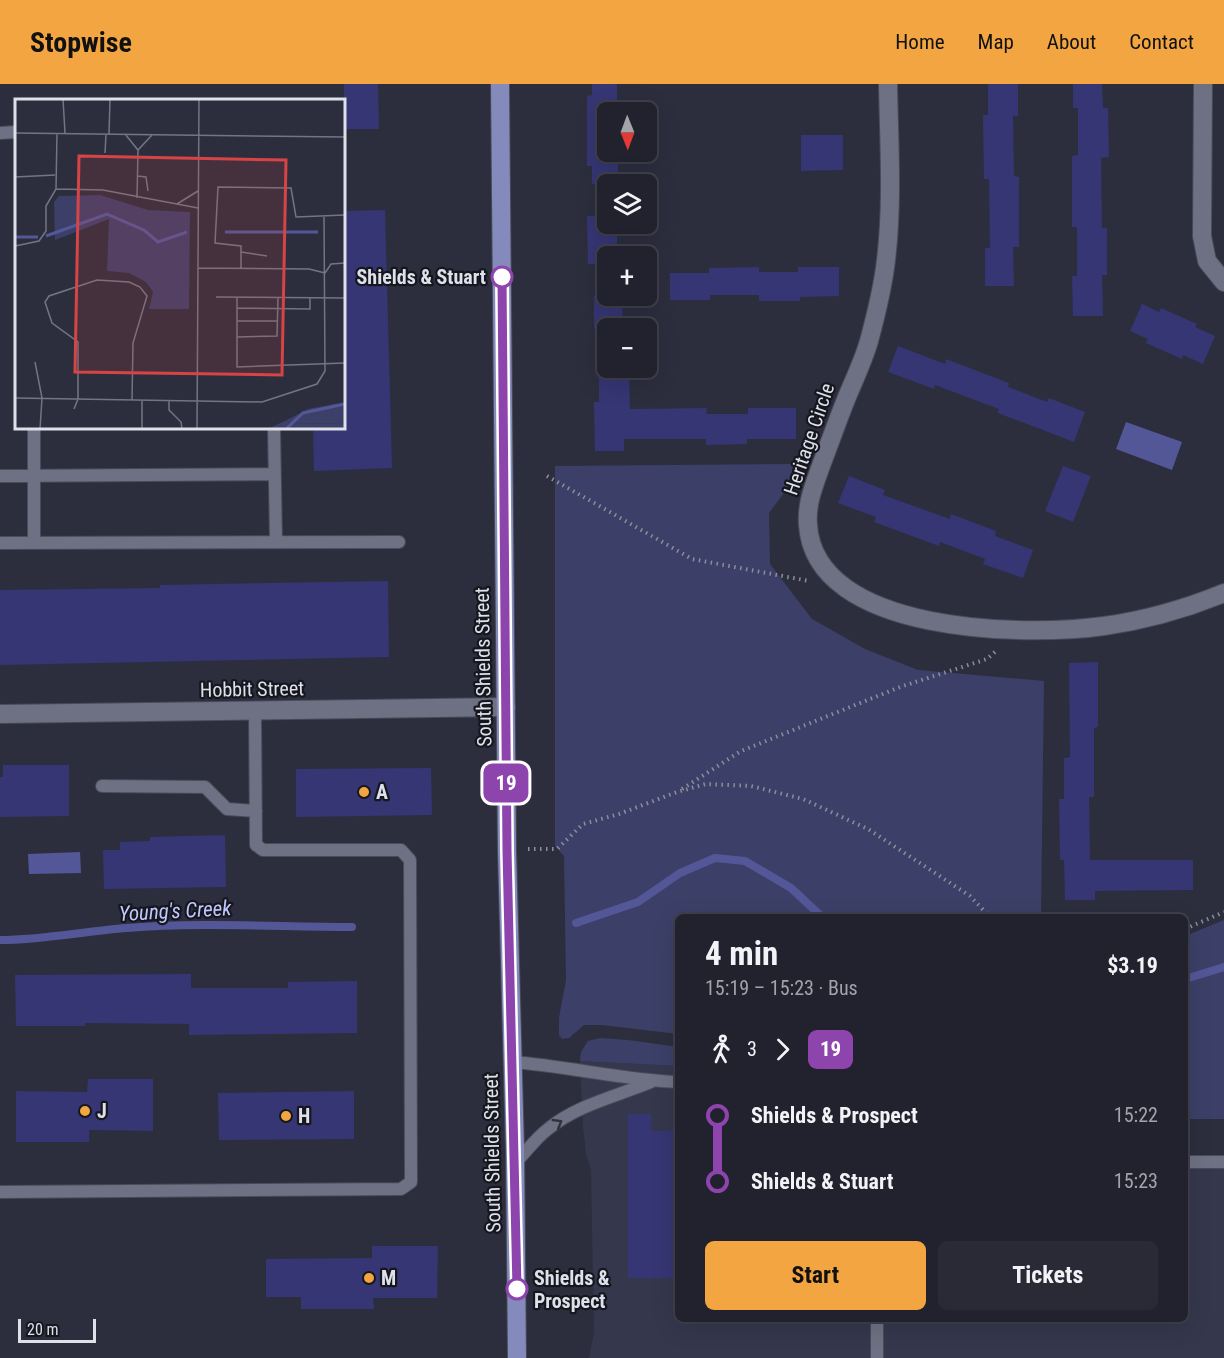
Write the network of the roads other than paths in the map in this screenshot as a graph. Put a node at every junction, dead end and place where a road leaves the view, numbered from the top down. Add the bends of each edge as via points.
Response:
1 (500, 84) edge
2 (888, 84) edge
3 (1203, 84) edge
4 (15, 132) edge
5 (0, 133) edge
6 (1224, 282) edge
7 (34, 429) edge
8 (274, 429) edge
9 (274, 474) junction
10 (0, 476) edge
11 (34, 476) junction
12 (276, 542) junction
13 (399, 542) dead end
14 (0, 543) edge
15 (34, 543) junction
16 (1224, 593) edge
17 (506, 707) junction
18 (255, 712) junction
19 (0, 714) edge
20 (102, 786) dead end
21 (256, 811) junction
22 (512, 1062) junction
23 (652, 1081) junction
24 (675, 1082) edge
25 (1188, 1162) edge
26 (1224, 1162) edge
27 (515, 1163) junction
28 (0, 1192) edge
29 (877, 1322) edge
30 (517, 1358) edge
31 (877, 1358) edge

1 - 17 main road, South Shields Street
2 - 16 street, Heritage Circle via 886,261 868,344 810,497 809,540 818,560 828,575 851,593 882,607 918,618 1006,631 1103,626 1185,609
3 - 6 street via 1202,236 1207,261
4 - 5 lane
7 - 11 lane
8 - 9 lane
9 - 11 lane
9 - 12 lane
10 - 11 lane
11 - 15 lane
12 - 13 lane
12 - 15 lane
14 - 15 lane
17 - 18 street, Hobbit Street
17 - 22 main road, South Shields Street
18 - 19 street, Hobbit Street
18 - 21 lane
20 - 21 lane via 205,787 227,809
21 - 28 lane via 256,845 263,850 400,850 410,860 411,1182 401,1189
22 - 23 lane
22 - 27 main road, South Shields Street
23 - 24 lane
27 -> 23 lane via 548,1129 565,1118
25 - 26 lane
27 - 30 main road, South Shields Street
29 - 31 lane

